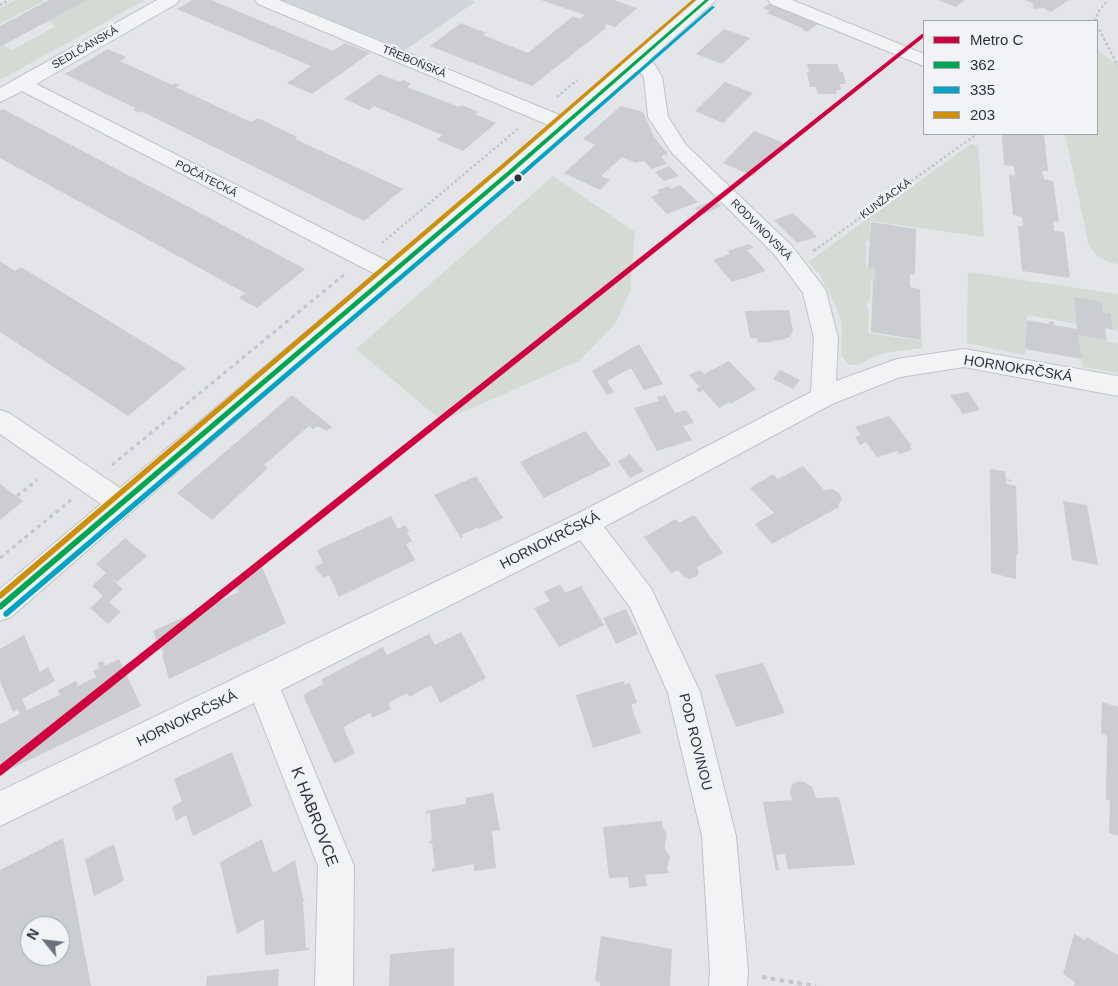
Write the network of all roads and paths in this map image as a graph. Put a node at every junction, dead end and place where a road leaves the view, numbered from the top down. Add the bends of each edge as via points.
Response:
1 (9, 0) edge
2 (170, 0) edge
3 (264, 0) edge
4 (674, 0) edge
5 (777, 0) edge
6 (1108, 0) edge
7 (0, 4) edge
8 (703, 4) edge
9 (1096, 20) edge
10 (1098, 28) edge
11 (637, 60) junction
12 (923, 61) edge
13 (1118, 66) edge
14 (581, 77) dead end
15 (22, 84) junction
16 (0, 96) edge
17 (538, 112) junction
18 (564, 124) junction
19 (976, 135) edge
20 (362, 260) junction
21 (794, 262) junction
22 (391, 274) junction
23 (1118, 386) edge
24 (823, 397) junction
25 (0, 420) edge
26 (37, 480) dead end
27 (91, 483) junction
28 (17, 496) dead end
29 (122, 503) junction
30 (585, 524) junction
31 (0, 558) edge
32 (0, 607) edge
33 (262, 683) junction
34 (0, 808) edge
35 (729, 978) edge
36 (334, 986) edge
37 (816, 986) edge

1 - 7 path
2 - 15 street, SEDLČANSKÁ
3 - 17 street, TŘEBOŇSKÁ
4 - 8 street
5 - 12 street
6 - 9 path
8 - 11 street
10 - 13 path
11 - 18 street
11 - 21 street, RODVINOVSKÁ via 654,77 658,117 679,149
14 - 17 path
15 - 16 street, SEDLČANSKÁ
15 - 20 street, POČÁTECKÁ
17 - 18 street, TŘEBOŇSKÁ
17 - 20 path
18 - 22 street
19 - 21 path, KUNŽACKÁ
20 - 22 street, POČÁTECKÁ
20 - 27 path
21 - 24 street, RODVINOVSKÁ via 814,291 826,338
22 - 29 street
23 - 24 street, HORNOKRČSKÁ via 964,358 897,368
24 - 30 street, HORNOKRČSKÁ
25 - 27 street
26 - 28 path
27 - 29 street
27 - 31 path
29 - 32 street
30 - 33 street, HORNOKRČSKÁ
30 - 35 street, POD ROVINOU via 641,598 684,692 718,836
33 - 34 street, HORNOKRČSKÁ
33 - 36 street, K HABROVCE via 336,866
35 - 37 path

